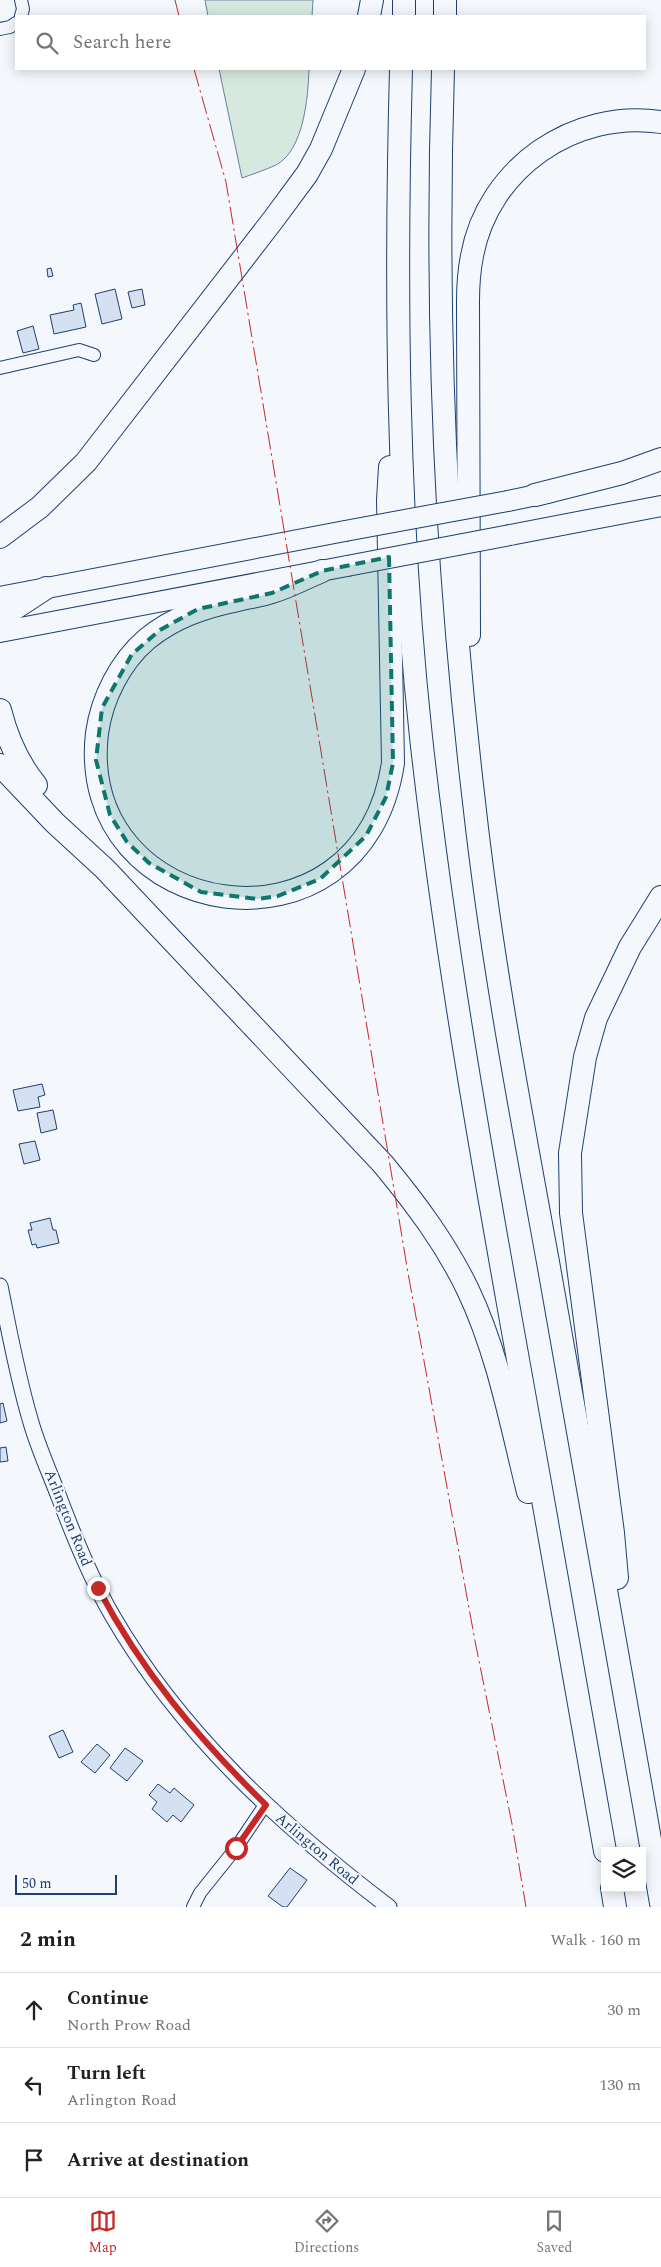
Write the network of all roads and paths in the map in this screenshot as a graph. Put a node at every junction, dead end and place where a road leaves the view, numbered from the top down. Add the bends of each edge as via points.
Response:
1 (21, 0) edge
2 (372, 0) edge
3 (404, 0) edge
4 (446, 0) edge
5 (21, 15) edge
6 (369, 15) edge
7 (404, 15) edge
8 (445, 15) edge
9 (15, 24) edge
10 (0, 29) edge
11 (354, 70) edge
12 (401, 70) edge
13 (443, 70) edge
14 (661, 122) edge
15 (398, 331) junction
16 (94, 355) dead end
17 (0, 368) edge
18 (661, 460) edge
19 (661, 471) edge
20 (535, 495) junction
21 (661, 506) edge
22 (0, 537) edge
23 (322, 571) junction
24 (46, 588) junction
25 (0, 597) edge
26 (0, 618) edge
27 (0, 632) edge
28 (0, 710) edge
29 (466, 731) junction
30 (0, 765) edge
31 (105, 869) junction
32 (661, 897) edge
33 (0, 1286) edge
34 (578, 1698) junction
35 (631, 1726) junction
36 (266, 1805) junction
37 (604, 1847) edge
38 (613, 1892) edge
39 (661, 1903) edge
40 (193, 1907) edge
41 (389, 1907) edge
42 (615, 1907) edge

1 - 5 street
2 - 6 highway
3 - 7 highway
4 - 8 highway
9 - 10 street
11 - 22 highway via 321,149 279,213 86,462 40,507
12 - 15 highway
13 - 29 highway via 440,222 442,407 452,581
14 - 29 highway via 608,122 572,133 543,148 507,181 477,235 468,301 470,601
15 - 23 highway via 388,500 393,763 386,797 377,819 352,854 320,879 301,888 278,896 238,899 187,887 137,853 117,828 104,801 96,744 102,708 110,689 132,654 177,618 207,607 272,592
15 - 34 highway via 408,582 438,875 470,1087
16 - 17 street via 79,350
18 - 20 highway
19 - 20 highway
20 - 24 highway, bridge
21 - 23 highway, bridge
23 - 27 highway
24 - 25 highway
24 - 26 highway
28 - 31 highway via 5,731 20,764
29 - 35 highway via 490,931
30 - 31 highway via 55,823
31 - 34 highway via 383,1164 421,1210 446,1250 468,1291 490,1346
32 - 35 highway via 622,960 596,1018 585,1057 570,1153 570,1214 613,1533
33 - 36 street, Arlington Road via 30,1420 76,1540 101,1594 136,1652 178,1711 208,1747
34 - 37 highway
35 - 39 highway
36 - 40 street
36 - 41 street, Arlington Road via 328,1860
38 - 42 highway

